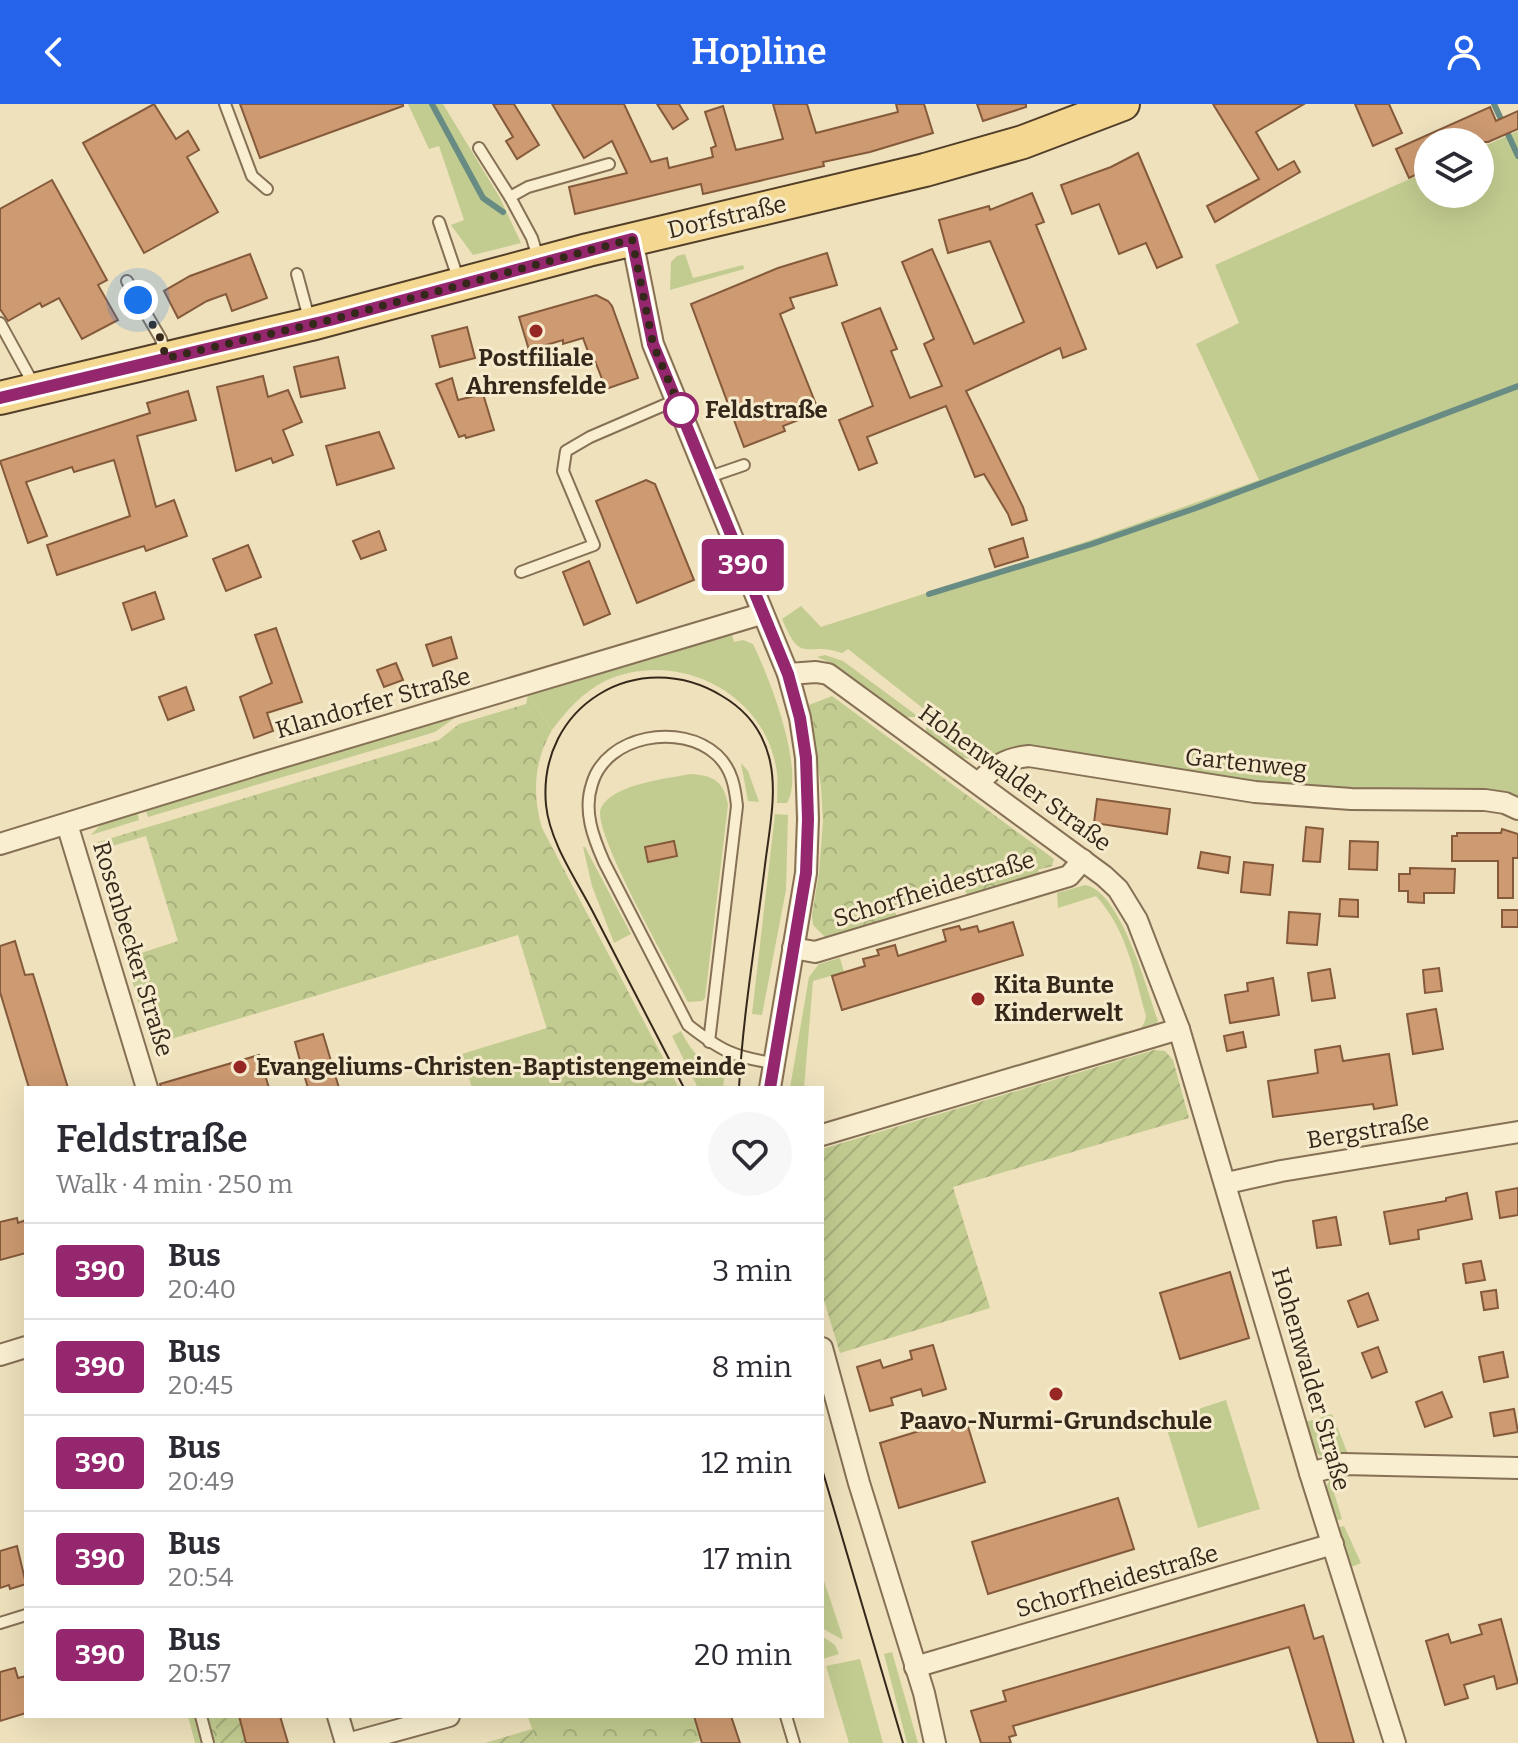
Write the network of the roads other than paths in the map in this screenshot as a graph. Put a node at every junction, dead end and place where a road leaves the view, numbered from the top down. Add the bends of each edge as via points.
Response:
1 (225, 104) edge
2 (1123, 104) edge
3 (479, 148) dead end
4 (609, 164) dead end
5 (267, 189) dead end
6 (510, 197) junction
7 (439, 222) dead end
8 (632, 239) junction
9 (540, 262) junction
10 (297, 274) dead end
11 (127, 281) dead end
12 (460, 283) junction
13 (0, 323) edge
14 (311, 324) junction
15 (166, 358) junction
16 (37, 389) junction
17 (0, 398) edge
18 (676, 400) junction
19 (744, 465) dead end
20 (709, 477) junction
21 (521, 572) dead end
22 (760, 609) junction
23 (788, 674) junction
24 (979, 783) junction
25 (1518, 809) edge
26 (67, 824) junction
27 (0, 844) edge
28 (1083, 860) junction
29 (793, 948) junction
30 (1179, 1029) junction
31 (709, 1042) junction
32 (773, 1063) junction
33 (146, 1086) edge
34 (770, 1086) edge
35 (1518, 1132) edge
36 (824, 1134) edge
37 (1227, 1183) junction
38 (24, 1348) edge
39 (0, 1355) edge
40 (824, 1355) edge
41 (1518, 1468) edge
42 (1310, 1473) junction
43 (1333, 1544) junction
44 (24, 1616) edge
45 (0, 1623) edge
46 (915, 1667) junction
47 (202, 1718) edge
48 (339, 1718) edge
49 (442, 1718) edge
50 (787, 1718) edge
51 (208, 1743) edge
52 (348, 1743) edge
53 (793, 1743) edge
54 (935, 1743) edge
55 (1395, 1743) edge

1 - 5 lane via 252,176
2 - 8 main road, Dorfstraße via 981,154
3 - 6 lane
4 - 6 lane
6 - 9 lane
7 - 12 lane
8 - 9 main road, Dorfstraße
8 - 18 street via 653,344
9 - 12 main road, Dorfstraße
10 - 14 lane
11 - 15 lane via 161,339
12 - 14 main road, Dorfstraße
13 - 16 lane
14 - 15 main road, Dorfstraße
15 - 16 main road, Dorfstraße
16 - 17 main road, Dorfstraße
18 - 20 street
18 - 21 lane via 566,451 563,471 594,545
19 - 20 lane
20 - 22 street
22 - 23 street, Schorfheidestraße
22 - 26 street, Klandorfer Straße
23 - 24 street, Hohenwalder Straße via 828,674
23 - 29 street, Schorfheidestraße via 806,758 808,819 806,873
24 - 25 street, Gartenweg via 1002,762 1029,756 1255,792 1485,800
24 - 28 street, Hohenwalder Straße
26 - 27 street, Klandorfer Straße
26 - 33 street, Rosenbecker Straße
28 - 29 street, Schorfheidestraße via 1069,876 815,952
28 - 30 street, Hohenwalder Straße via 1118,889 1137,920
29 - 32 street, Schorfheidestraße
30 - 36 street
30 - 37 street, Hohenwalder Straße
31 - 31 lane via 737,806 734,780 718,755 697,743 664,736 632,742 610,755 592,782 593,836 688,1025
31 - 32 lane via 731,1055
32 - 34 street, Schorfheidestraße
35 - 37 street, Bergstraße
37 - 42 street, Hohenwalder Straße
38 - 39 street
40 - 46 street
41 - 42 street via 1343,1464
42 - 43 street, Hohenwalder Straße
43 - 46 street, Schorfheidestraße
43 - 55 street, Hohenwalder Straße
44 - 45 lane
46 - 54 street
47 - 51 lane
48 - 52 street
49 - 52 street
50 - 53 lane

